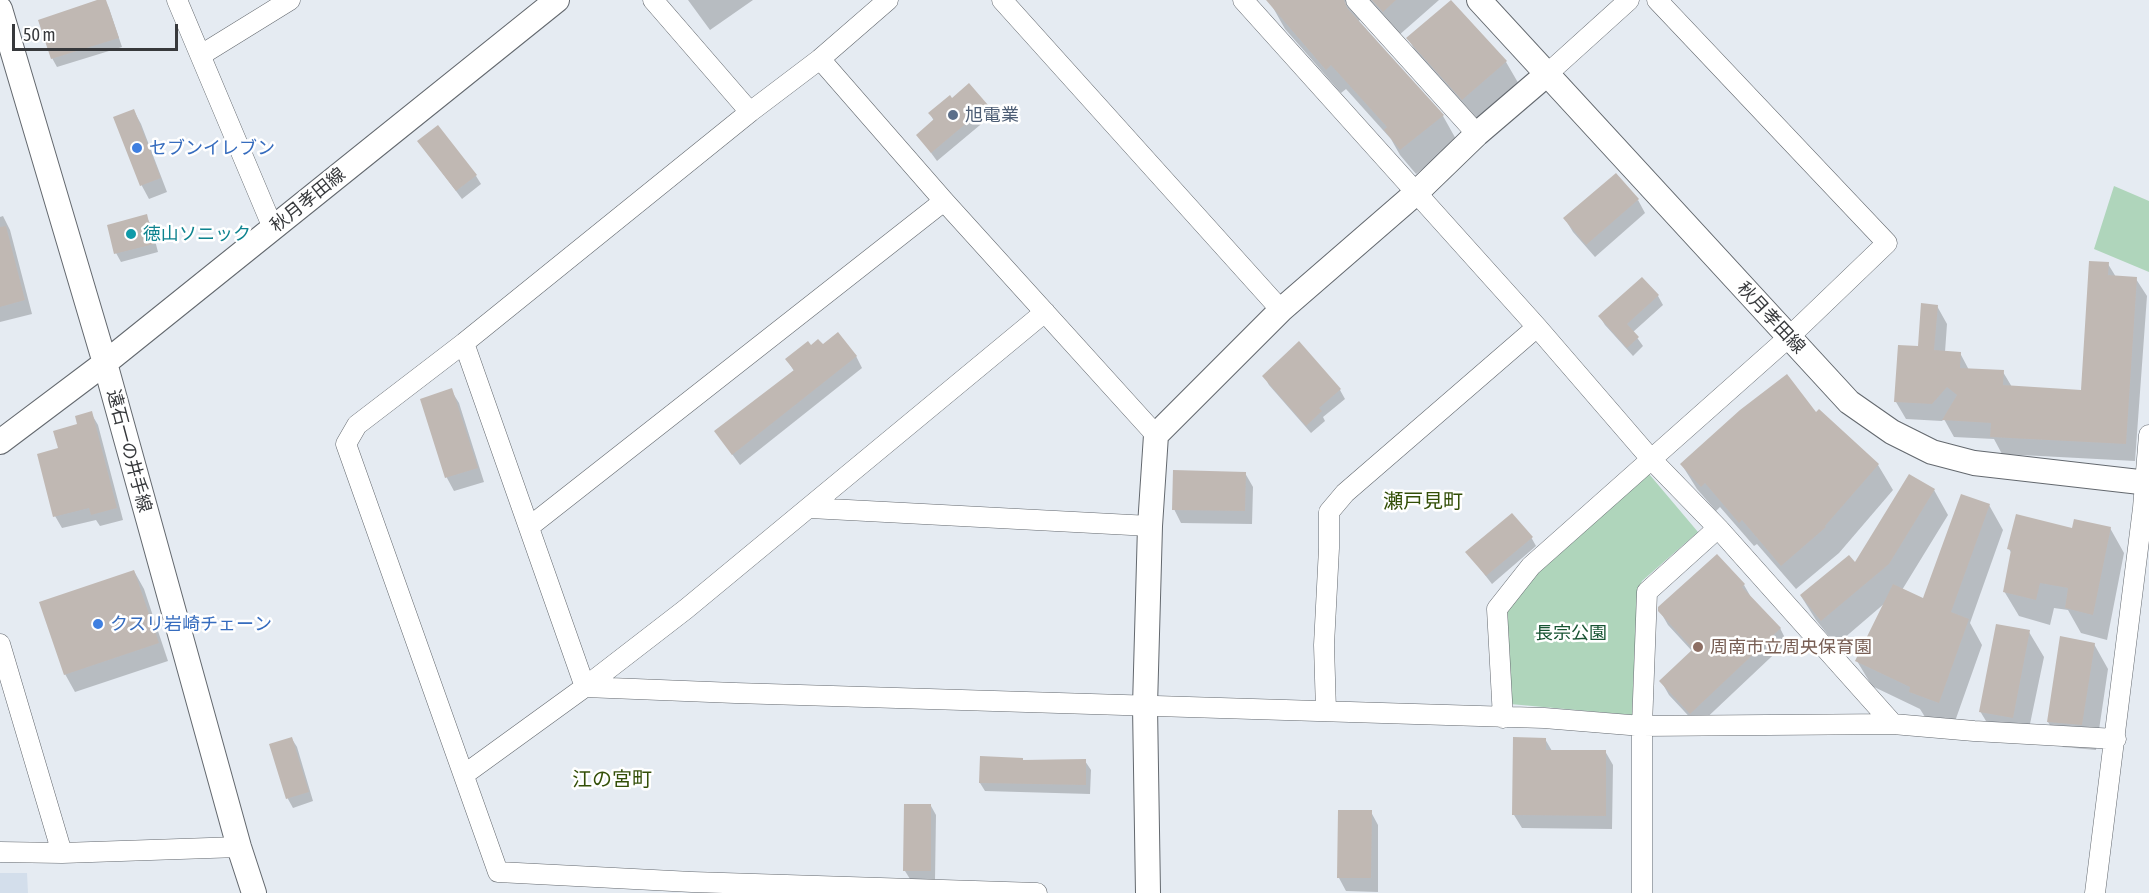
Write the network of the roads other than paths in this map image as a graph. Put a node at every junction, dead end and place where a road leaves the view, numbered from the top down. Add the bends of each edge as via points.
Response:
1 (177, 0) edge
2 (290, 0) edge
3 (557, 0) edge
4 (653, 0) edge
5 (888, 0) edge
6 (1002, 0) edge
7 (1243, 0) edge
8 (1356, 0) edge
9 (1479, 0) edge
10 (1629, 0) edge
11 (1657, 0) edge
12 (0, 9) edge
13 (201, 55) junction
14 (820, 59) junction
15 (1546, 75) junction
16 (750, 112) junction
17 (1477, 134) junction
18 (1416, 193) junction
19 (944, 201) junction
20 (273, 228) junction
21 (1281, 310) junction
22 (1045, 312) junction
23 (1537, 327) junction
24 (1789, 338) junction
25 (465, 343) junction
26 (105, 363) junction
27 (1156, 435) junction
28 (2149, 435) edge
29 (0, 442) edge
30 (1651, 459) junction
31 (2148, 482) edge
32 (810, 508) junction
33 (1150, 526) junction
34 (529, 527) junction
35 (1718, 528) junction
36 (0, 644) edge
37 (585, 687) junction
38 (1144, 706) junction
39 (1326, 711) junction
40 (1503, 718) junction
41 (1893, 724) junction
42 (1642, 726) junction
43 (2116, 739) junction
44 (465, 774) junction
45 (239, 847) junction
46 (0, 852) edge
47 (62, 853) junction
48 (254, 893) edge
49 (1037, 893) edge
50 (1148, 893) edge
51 (1642, 893) edge
52 (2095, 893) edge

1 - 13 street
2 - 13 street
3 - 20 street, 秋月孝田線
4 - 16 street
5 - 14 street
6 - 21 street
7 - 18 street
8 - 17 street
9 - 15 street, 秋月孝田線
10 - 15 street
11 - 24 street via 1887,243
12 - 26 street, 遠石一の井手線
13 - 20 street
14 - 16 street
14 - 19 street
15 - 17 street
15 - 24 street, 秋月孝田線
16 - 25 street
17 - 18 street
18 - 21 street
18 - 23 street
19 - 22 street
19 - 34 street
20 - 26 street, 秋月孝田線
21 - 27 street
22 - 27 street
22 - 32 street
23 - 30 street
23 - 39 street via 1345,493 1329,512
24 - 30 street
24 - 31 street, 秋月孝田線 via 1849,402 1892,432 1932,452 1974,464
25 - 34 street
25 - 44 street via 357,425 346,444
26 - 29 street, 秋月孝田線
26 - 45 street, 遠石一の井手線
27 - 33 street
28 - 31 street
30 - 35 street
30 - 40 street via 1531,566 1497,609
31 - 43 street
32 - 33 street
32 - 37 street
33 - 38 street
34 - 37 street
35 - 41 street
35 - 42 street via 1647,592
36 - 47 street
37 - 38 street
37 - 44 street
38 - 39 street
38 - 50 street
39 - 40 street
40 - 42 street
41 - 42 street
41 - 43 street
42 - 51 street
43 - 52 street
44 - 49 street via 498,872
45 - 47 street
45 - 48 street, 遠石一の井手線
46 - 47 street

